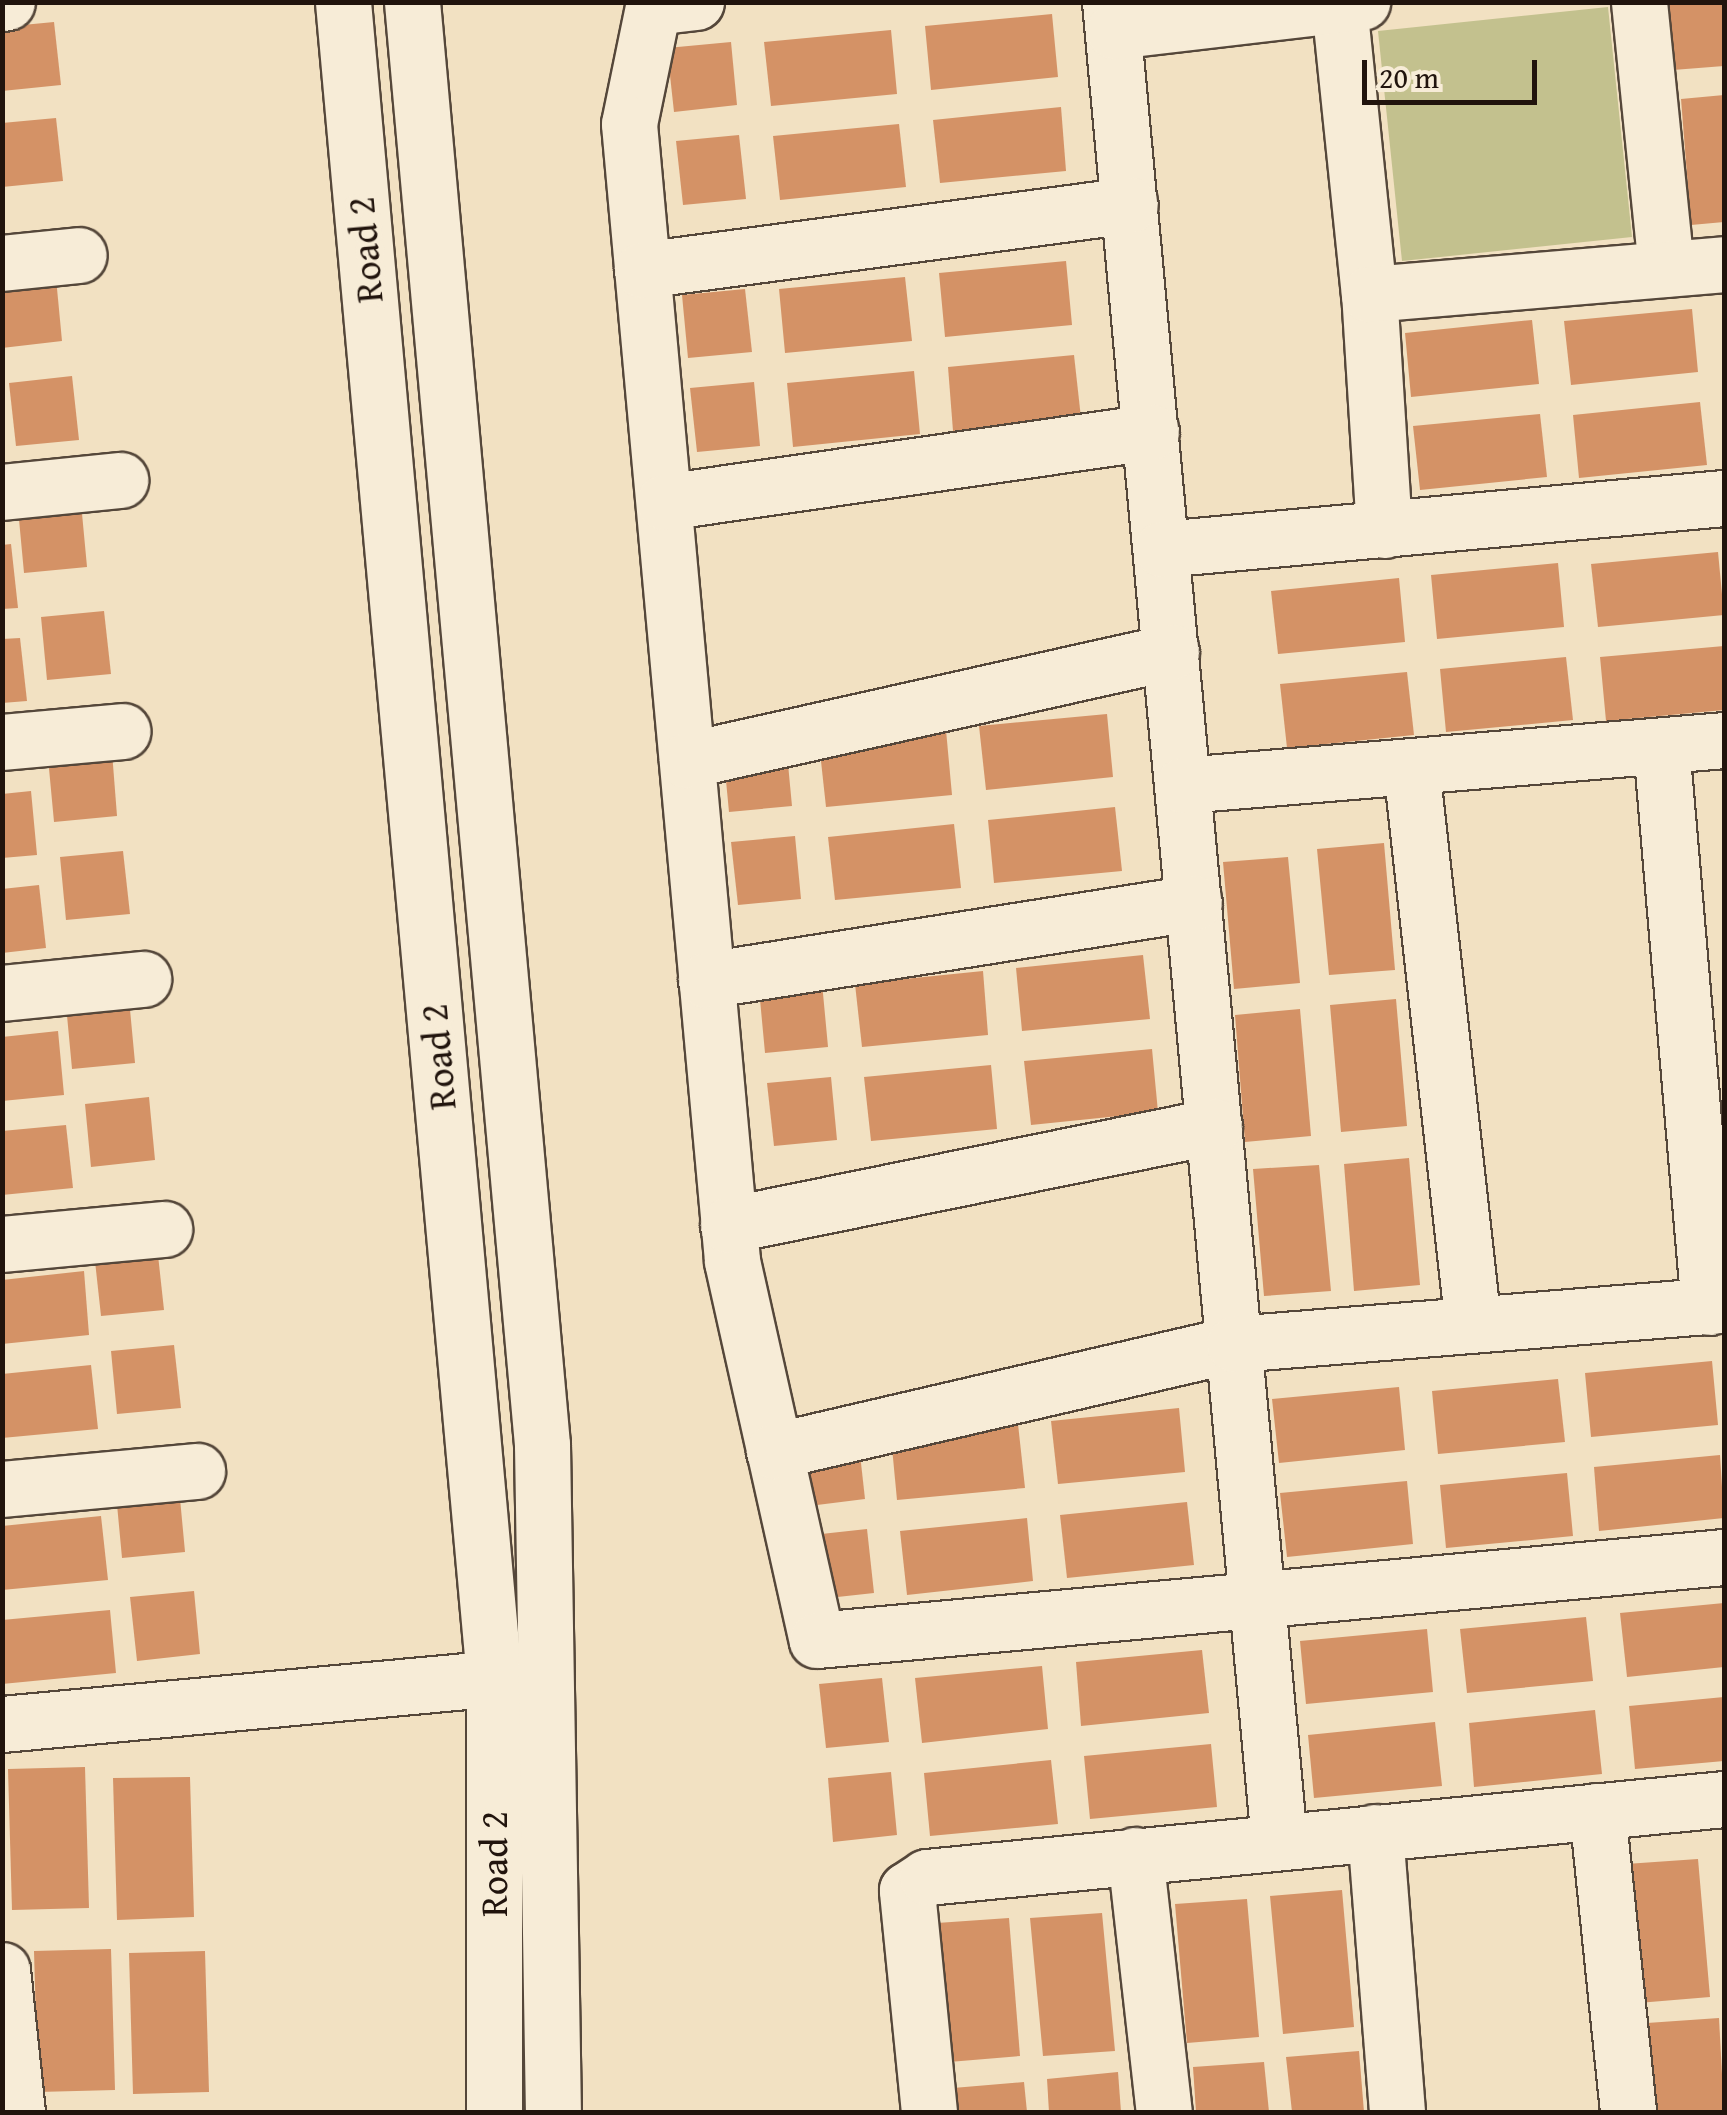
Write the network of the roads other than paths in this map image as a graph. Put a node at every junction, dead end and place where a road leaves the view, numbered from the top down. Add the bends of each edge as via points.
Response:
1 (343, 2) edge
2 (412, 2) edge
3 (696, 2) edge
4 (1639, 2) edge
5 (1351, 4) edge
6 (1112, 17) edge
7 (1130, 205) junction
8 (79, 255) dead end
9 (2, 262) edge
10 (1724, 264) edge
11 (1666, 268) junction
12 (642, 270) junction
13 (1369, 294) junction
14 (1151, 432) junction
15 (120, 480) dead end
16 (2, 492) edge
17 (1724, 498) edge
18 (664, 502) junction
19 (1384, 530) junction
20 (1162, 550) junction
21 (1171, 652) junction
22 (122, 731) dead end
23 (1724, 740) edge
24 (2, 742) edge
25 (1662, 746) junction
26 (686, 760) junction
27 (1411, 766) junction
28 (1183, 785) junction
29 (1194, 903) junction
30 (143, 979) dead end
31 (706, 980) junction
32 (2, 993) edge
33 (1214, 1126) junction
34 (728, 1225) junction
35 (164, 1228) dead end
36 (2, 1244) edge
37 (1717, 1306) edge
38 (1473, 1325) junction
39 (1234, 1344) junction
40 (774, 1451) junction
41 (197, 1472) dead end
42 (2, 1489) edge
43 (1724, 1557) edge
44 (1258, 1600) junction
45 (494, 1678) junction
46 (2, 1724) edge
47 (1724, 1799) edge
48 (1597, 1811) junction
49 (1375, 1832) junction
50 (1279, 1841) junction
51 (1135, 1855) junction
52 (2, 1970) edge
53 (4, 2112) edge
54 (16, 2112) edge
55 (494, 2112) edge
56 (553, 2112) edge
57 (929, 2112) edge
58 (1164, 2112) edge
59 (1397, 2112) edge
60 (1628, 2112) edge

1 - 45 street, Road 2
2 - 56 street, Road 2 via 542,1445
3 - 12 street via 653,7 630,124
4 - 11 street
5 - 6 street
5 - 13 street
6 - 7 street
7 - 12 street
7 - 14 street
8 - 9 street
10 - 11 street
11 - 13 street
12 - 18 street
13 - 19 street
14 - 18 street
14 - 20 street
15 - 16 street
17 - 19 street
18 - 26 street
19 - 20 street
20 - 21 street
21 - 26 street
21 - 28 street
22 - 24 street
23 - 25 street
25 - 27 street
25 - 37 street
26 - 31 street
27 - 28 street
27 - 38 street
28 - 29 street
29 - 31 street
29 - 33 street
30 - 32 street
31 - 34 street
33 - 34 street
33 - 39 street
34 - 40 street
35 - 36 street
37 - 38 street
38 - 39 street
39 - 40 street
39 - 44 street
40 - 44 street via 816,1640
41 - 42 street
43 - 44 street
44 - 50 street
45 - 46 street
45 - 55 street, Road 2
47 - 48 street
48 - 49 street
48 - 60 street
49 - 50 street
49 - 59 street
50 - 51 street
51 - 57 street via 952,1872 907,1890
51 - 58 street
52 - 54 street
53 - 54 street

